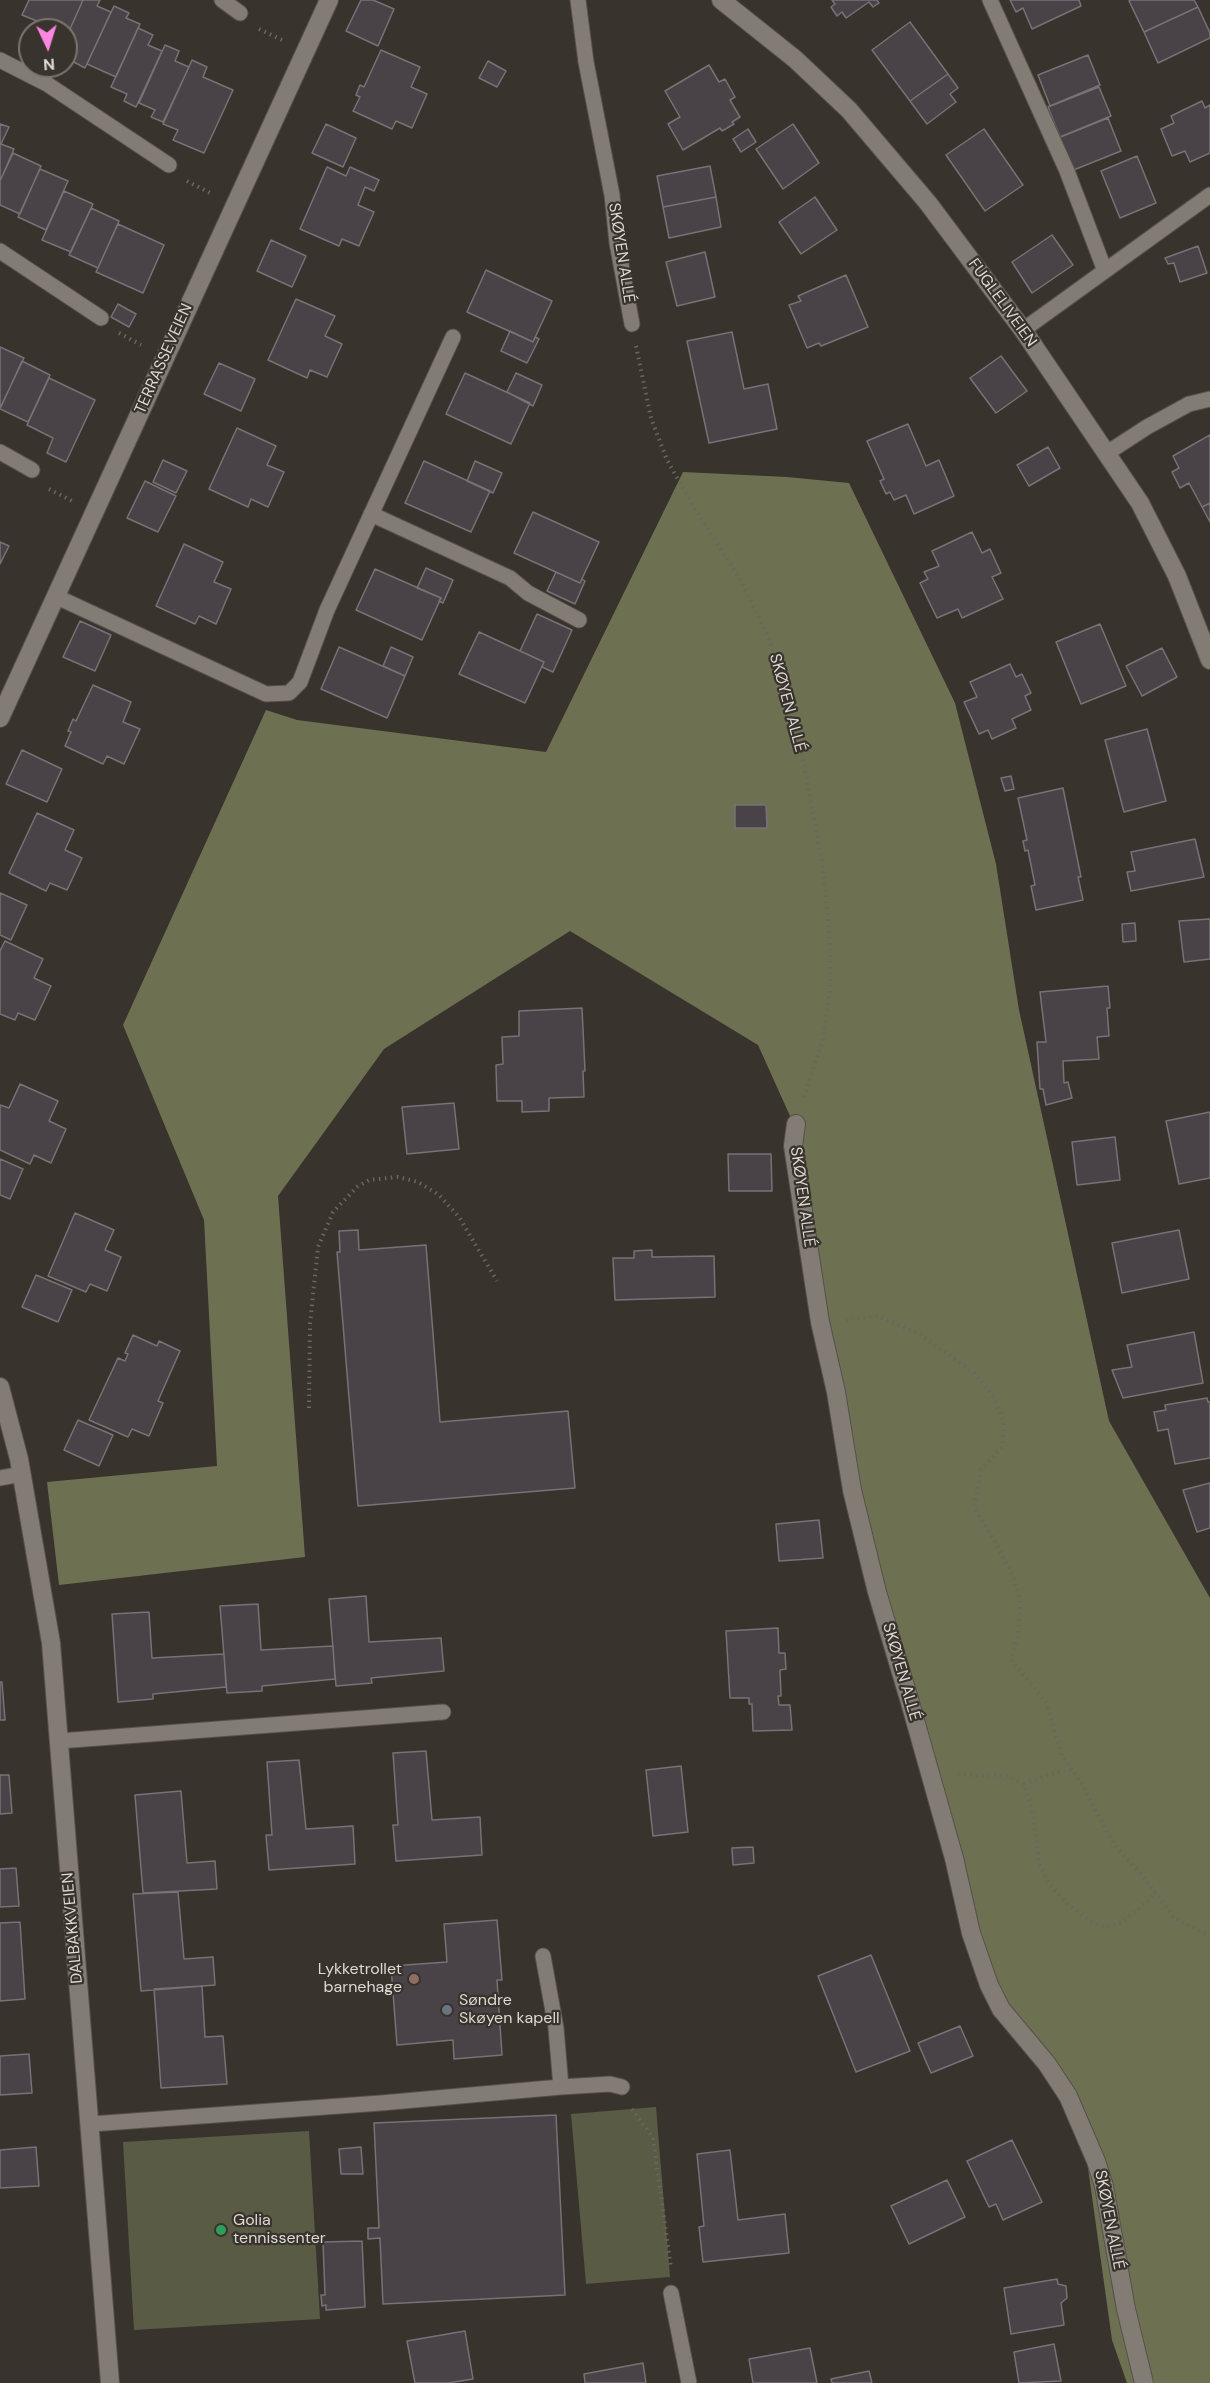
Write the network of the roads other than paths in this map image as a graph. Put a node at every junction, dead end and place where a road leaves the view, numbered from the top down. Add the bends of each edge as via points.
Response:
1 (222, 0) edge
2 (329, 0) edge
3 (578, 0) edge
4 (721, 0) edge
5 (990, 0) edge
6 (240, 13) road end
7 (0, 60) edge
8 (169, 165) road end
9 (1210, 195) edge
10 (0, 251) edge
11 (1105, 271) junction
12 (101, 318) road end
13 (632, 324) road end
14 (1023, 330) junction
15 (453, 337) dead end
16 (1210, 399) edge
17 (0, 452) edge
18 (1107, 453) junction
19 (32, 470) road end
20 (371, 514) junction
21 (57, 597) junction
22 (579, 620) dead end
23 (1210, 660) edge
24 (0, 718) edge
25 (796, 1124) road end
26 (0, 1387) edge
27 (22, 1474) junction
28 (0, 1478) edge
29 (443, 1712) dead end
30 (59, 1741) junction
31 (543, 1956) dead end
32 (561, 2087) junction
33 (622, 2087) road end
34 (91, 2124) junction
35 (671, 2293) road end
36 (110, 2383) edge
37 (689, 2383) edge
38 (1144, 2383) edge

1 - 6 lane
2 - 21 street, TERRASSEVEIEN
3 - 13 lane, SKØYEN ALLÉ
4 - 14 street, FUGLELIVEIEN via 795,59 849,110 928,203
5 - 11 lane via 1067,171
7 - 8 lane via 47,84
9 - 11 lane
10 - 12 lane
11 - 14 lane
14 - 18 street, FUGLELIVEIEN
15 - 20 lane
16 - 18 lane via 1189,404
17 - 19 lane
18 - 23 street, FUGLELIVEIEN via 1140,503 1167,557
20 - 21 lane via 327,610 300,682 289,693 266,694
20 - 22 lane via 510,579
21 - 24 street, TERRASSEVEIEN
25 - 38 street, SKØYEN ALLÉ via 793,1146 820,1322 855,1501 877,1592 954,1858 971,1933 1001,2009 1068,2096 1096,2161
26 - 27 street, DALBAKKVEIEN
27 - 28 lane
27 - 30 street, DALBAKKVEIEN via 51,1643
29 - 30 lane
30 - 34 street, DALBAKKVEIEN
31 - 32 lane via 556,2028
32 - 33 lane
32 - 34 lane
34 - 36 street, DALBAKKVEIEN
35 - 37 lane

